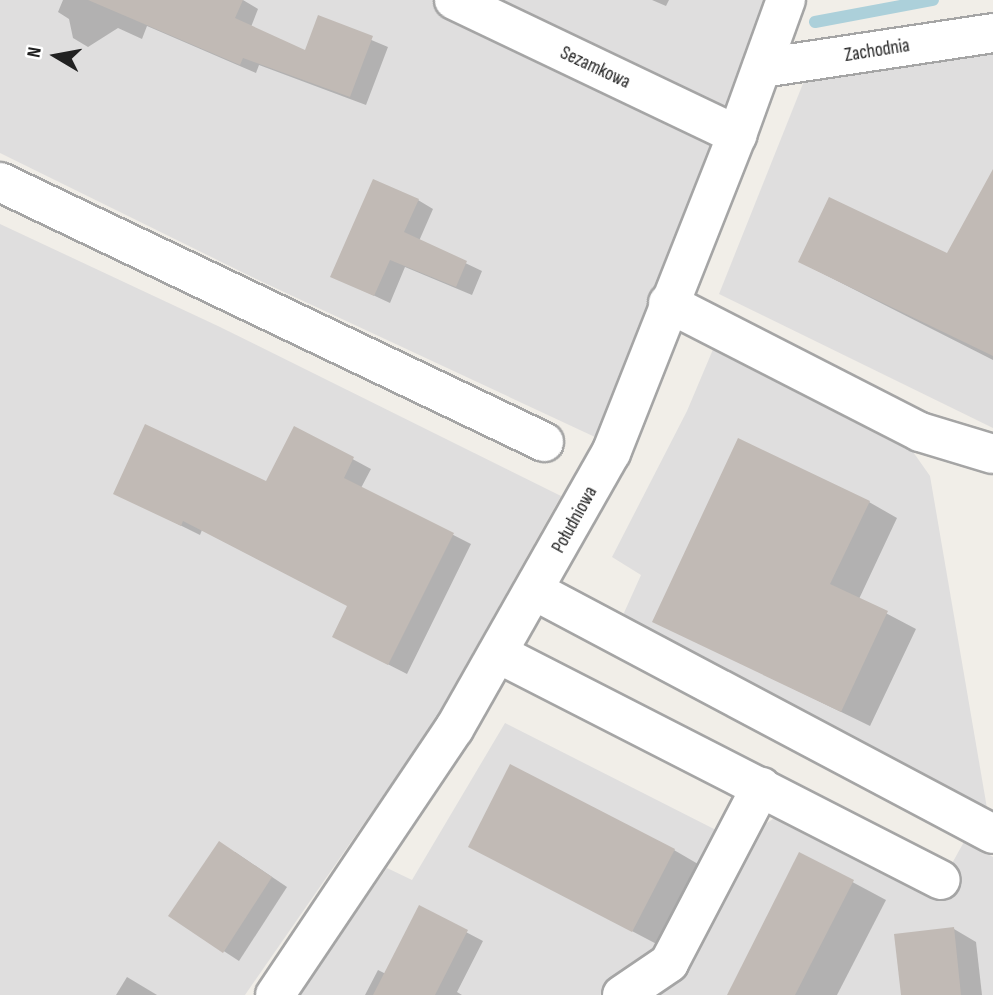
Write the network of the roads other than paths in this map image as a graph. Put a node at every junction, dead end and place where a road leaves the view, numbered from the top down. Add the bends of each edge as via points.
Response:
1 (454, 0) edge
2 (786, 0) edge
3 (993, 33) edge
4 (762, 68) junction
5 (737, 135) junction
6 (0, 182) edge
7 (667, 303) junction
8 (544, 442) dead end
9 (993, 454) edge
10 (535, 591) junction
11 (499, 654) junction
12 (761, 787) junction
13 (993, 834) edge
14 (940, 880) dead end
15 (275, 995) edge
16 (622, 995) edge

1 - 5 street, Sezamkowa
2 - 4 street, Południowa
3 - 4 street, Zachodnia
4 - 5 street, Południowa
5 - 7 street, Południowa
6 - 8 street
7 - 9 street via 920,432
7 - 10 street, Południowa via 611,453
10 - 11 street, Południowa
10 - 13 street
11 - 12 street
11 - 15 street, Południowa via 454,729
12 - 14 street
12 - 16 street via 669,963

